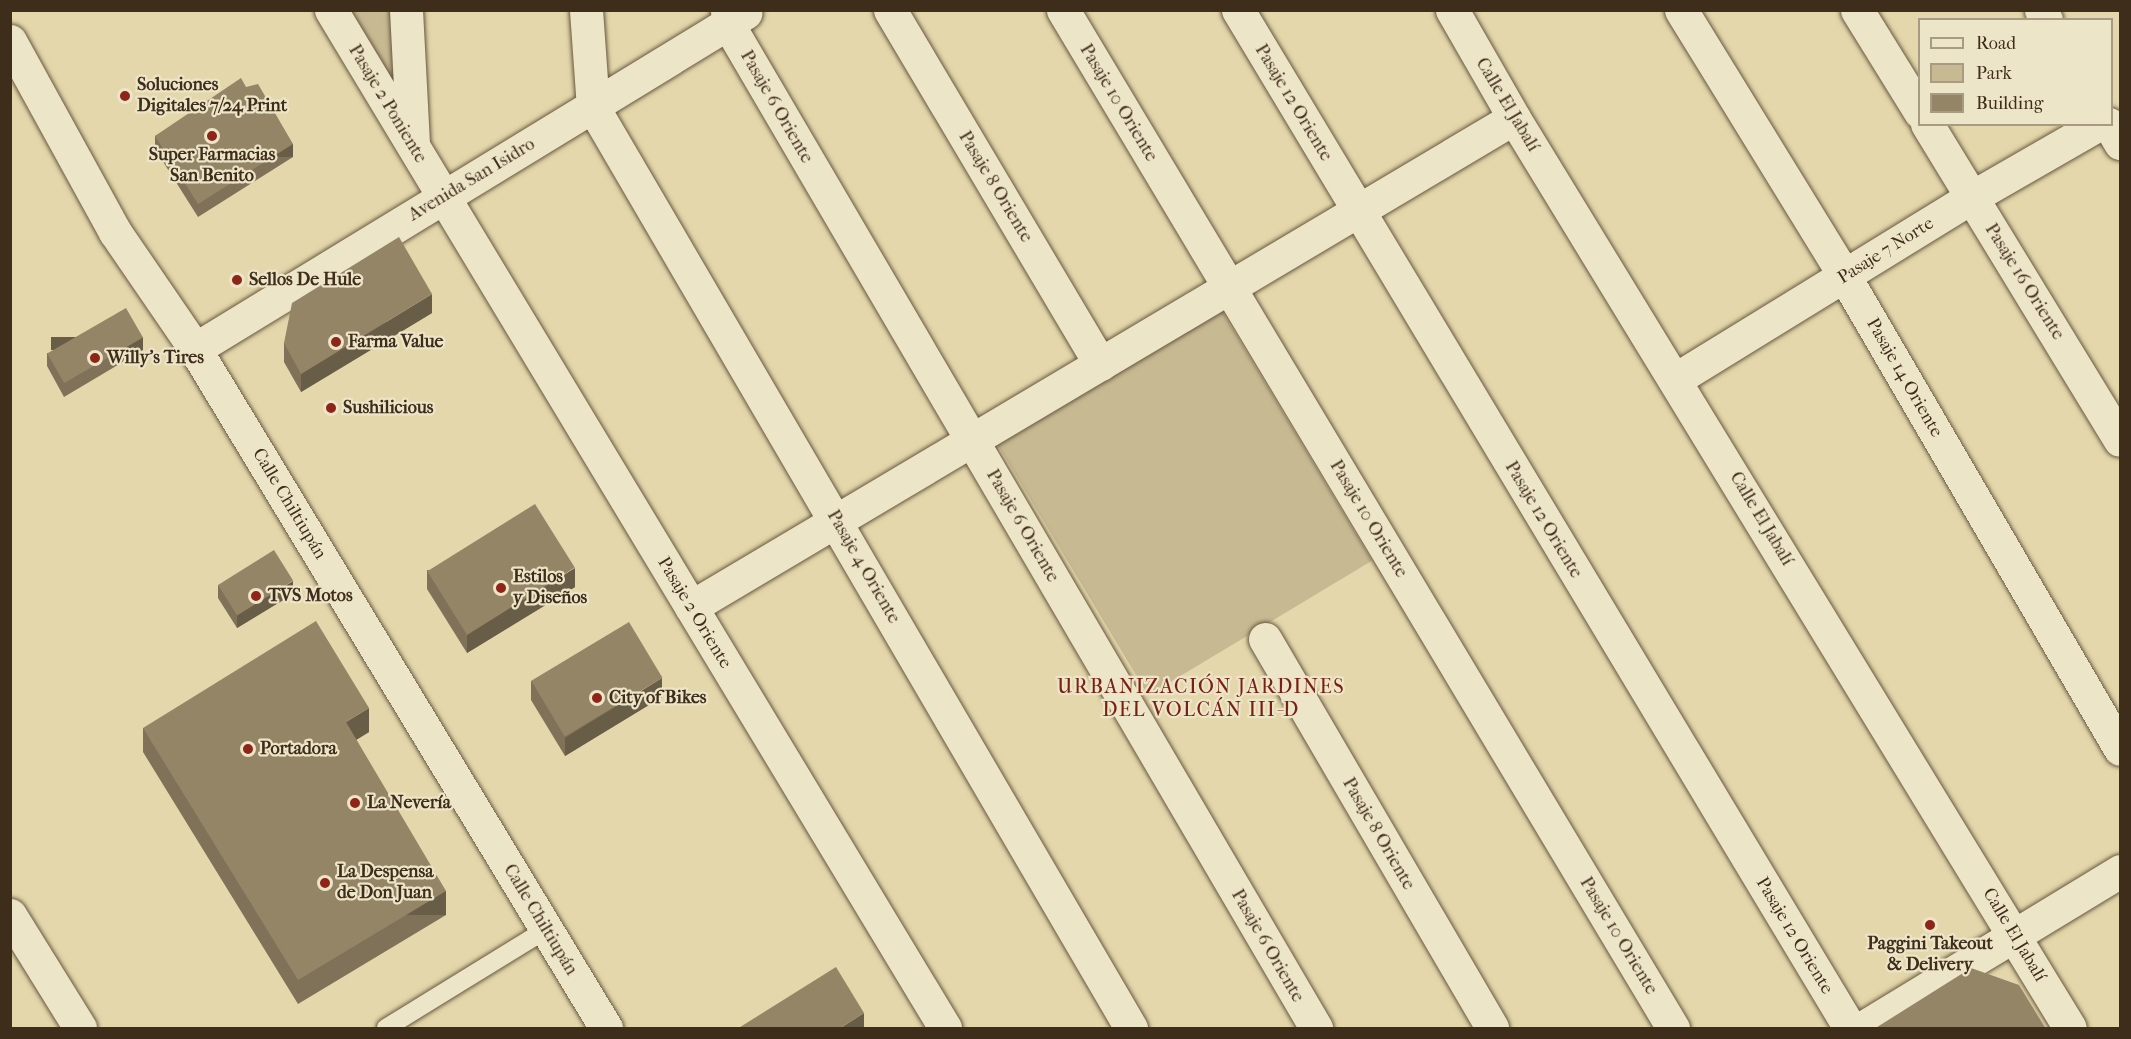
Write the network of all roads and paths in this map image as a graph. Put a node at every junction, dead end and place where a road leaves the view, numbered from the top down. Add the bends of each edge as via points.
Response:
1 (331, 10) edge
2 (406, 10) edge
3 (586, 10) edge
4 (890, 10) edge
5 (1063, 10) edge
6 (1238, 10) edge
7 (1452, 10) edge
8 (1681, 10) edge
9 (1857, 10) edge
10 (735, 15) edge
11 (10, 41) edge
12 (593, 107) junction
13 (1918, 109) edge
14 (1514, 118) junction
15 (1928, 126) edge
16 (2095, 126) edge
17 (2110, 126) edge
18 (2121, 143) edge
19 (413, 147) junction
20 (444, 197) junction
21 (1972, 197) junction
22 (1358, 210) junction
23 (1845, 277) junction
24 (1230, 288) junction
25 (195, 349) junction
26 (1100, 364) junction
27 (1676, 379) junction
28 (971, 440) junction
29 (2121, 440) edge
30 (835, 519) junction
31 (691, 607) junction
32 (1265, 639) dead end
33 (2121, 749) edge
34 (2121, 871) edge
35 (14, 929) edge
36 (545, 930) junction
37 (2015, 936) junction
38 (80, 1029) edge
39 (386, 1029) edge
40 (606, 1029) edge
41 (945, 1029) edge
42 (1131, 1029) edge
43 (1316, 1029) edge
44 (1492, 1029) edge
45 (1673, 1029) edge
46 (1850, 1029) edge
47 (1862, 1029) edge
48 (2070, 1029) edge

1 - 19 street, Pasaje 2 Poniente
2 - 19 street
3 - 12 street
4 - 26 street, Pasaje 8 Oriente
5 - 24 street, Pasaje 10 Oriente
6 - 22 street, Pasaje 12 Oriente
7 - 14 street, Calle El Jabalí
8 - 23 street, Pasaje 14 Oriente
9 - 13 street
10 - 12 street, Avenida San Isidro
10 - 28 street, Pasaje 6 Oriente
11 - 25 street, Calle Chiltiupán via 115,232
12 - 20 street, Avenida San Isidro
12 - 30 street, Pasaje 4 Oriente
14 - 22 street
14 - 27 street, Calle El Jabalí
15 - 21 street, Pasaje 16 Oriente
16 - 21 street, Pasaje 7 Norte
17 - 18 street
19 - 20 street, Pasaje 2 Poniente
20 - 25 street, Avenida San Isidro
20 - 31 street, Pasaje 2 Oriente
21 - 23 street, Pasaje 7 Norte
21 - 29 street, Pasaje 16 Oriente
22 - 24 street
22 - 46 street, Pasaje 12 Oriente
23 - 27 street, Pasaje 7 Norte
23 - 33 street, Pasaje 14 Oriente
24 - 26 street
24 - 45 street, Pasaje 10 Oriente
25 - 36 street, Calle Chiltiupán
26 - 28 street
27 - 37 street, Calle El Jabalí
28 - 30 street
28 - 43 street, Pasaje 6 Oriente
30 - 31 street
30 - 42 street, Pasaje 4 Oriente
31 - 41 street, Pasaje 2 Oriente
32 - 44 street, Pasaje 8 Oriente
34 - 37 street
35 - 38 street
36 - 39 lane
36 - 40 street, Calle Chiltiupán
37 - 47 street
37 - 48 street, Calle El Jabalí

